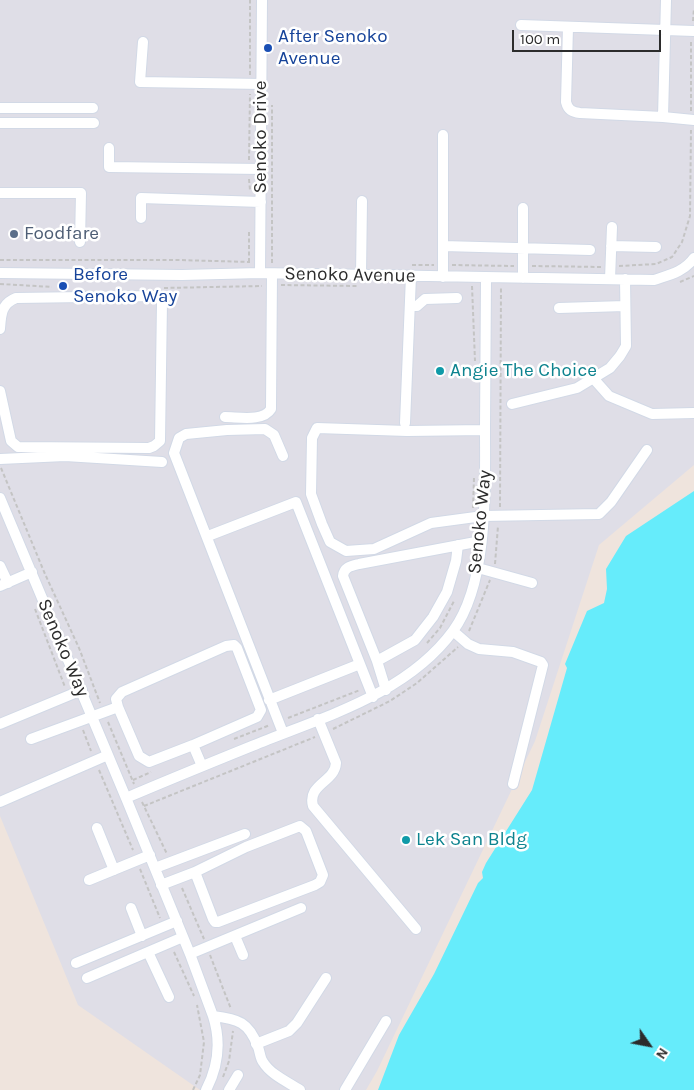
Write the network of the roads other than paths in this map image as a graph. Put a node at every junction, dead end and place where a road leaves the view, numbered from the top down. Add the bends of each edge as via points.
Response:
1 (262, 0) edge
2 (666, 0) edge
3 (521, 25) dead end
4 (568, 27) junction
5 (665, 30) junction
6 (693, 31) edge
7 (143, 42) dead end
8 (262, 84) junction
9 (0, 108) edge
10 (93, 108) dead end
11 (663, 117) junction
12 (693, 119) edge
13 (0, 122) edge
14 (94, 123) dead end
15 (443, 135) dead end
16 (109, 148) dead end
17 (261, 169) junction
18 (0, 193) edge
19 (362, 201) dead end
20 (255, 202) junction
21 (523, 208) dead end
22 (141, 218) dead end
23 (612, 226) dead end
24 (80, 242) dead end
25 (442, 246) junction
26 (611, 246) junction
27 (656, 247) dead end
28 (523, 248) junction
29 (590, 250) dead end
30 (694, 258) edge
31 (0, 273) edge
32 (260, 273) junction
33 (272, 274) junction
34 (361, 275) junction
35 (411, 276) junction
36 (442, 277) junction
37 (486, 278) junction
38 (523, 278) junction
39 (610, 279) junction
40 (625, 279) junction
41 (457, 298) dead end
42 (410, 306) junction
43 (625, 306) junction
44 (559, 308) dead end
45 (0, 329) edge
46 (593, 378) junction
47 (0, 391) edge
48 (512, 404) dead end
49 (694, 413) edge
50 (225, 417) dead end
51 (405, 423) dead end
52 (485, 430) junction
53 (646, 450) dead end
54 (283, 456) dead end
55 (0, 459) edge
56 (162, 462) dead end
57 (0, 498) edge
58 (483, 516) junction
59 (208, 536) junction
60 (481, 541) junction
61 (458, 545) junction
62 (0, 566) edge
63 (478, 568) junction
64 (32, 572) junction
65 (532, 583) dead end
66 (4, 585) edge
67 (453, 631) junction
68 (377, 661) junction
69 (360, 664) junction
70 (82, 690) junction
71 (386, 690) junction
72 (373, 697) junction
73 (269, 700) junction
74 (118, 707) junction
75 (93, 717) junction
76 (318, 719) junction
77 (0, 724) edge
78 (283, 733) junction
79 (31, 739) dead end
80 (193, 744) junction
81 (108, 755) junction
82 (202, 766) junction
83 (513, 784) dead end
84 (126, 798) junction
85 (0, 802) edge
86 (97, 828) dead end
87 (245, 834) dead end
88 (150, 855) junction
89 (155, 868) junction
90 (114, 870) junction
91 (195, 872) junction
92 (89, 880) dead end
93 (161, 884) junction
94 (131, 908) dead end
95 (301, 908) dead end
96 (177, 922) junction
97 (416, 929) dead end
98 (142, 936) junction
99 (235, 936) junction
100 (183, 937) junction
101 (148, 952) junction
102 (190, 954) junction
103 (243, 955) dead end
104 (76, 963) dead end
105 (87, 978) dead end
106 (326, 978) dead end
107 (169, 997) dead end
108 (213, 1016) junction
109 (386, 1021) dead end
110 (256, 1044) junction
111 (238, 1075) dead end
112 (206, 1090) edge
113 (229, 1090) edge
114 (300, 1090) edge
115 (345, 1090) edge

1 - 8 street, Senoko Drive
2 - 5 street
3 - 4 street
4 - 5 street
4 - 11 street via 568,108 580,113
5 - 6 street
5 - 11 street
7 - 8 street via 140,82
8 - 17 street, Senoko Drive
9 - 10 street
11 - 12 street
13 - 14 street
15 - 25 street
16 - 17 street via 109,167
17 - 20 street, Senoko Drive
18 - 24 street via 81,193
19 - 34 street
20 - 22 street via 141,198
20 - 32 street, Senoko Drive
21 - 28 street
23 - 26 street
25 - 28 street
25 - 36 street
26 - 27 street
26 - 39 street
28 - 29 street
28 - 38 street
30 - 40 street, Senoko Avenue via 678,272 654,280
31 - 32 street, Senoko Avenue
32 - 33 street, Senoko Avenue
33 - 34 street, Senoko Avenue
33 - 50 street via 271,409 263,417
34 - 35 street, Senoko Avenue
35 - 36 street, Senoko Avenue
35 - 42 street
36 - 37 street, Senoko Avenue
37 - 38 street, Senoko Avenue
37 - 52 street, Senoko Way
38 - 39 street, Senoko Avenue
39 - 40 street, Senoko Avenue
40 - 43 street
41 - 42 street via 426,298 417,306
42 - 51 street
43 - 44 street
43 - 46 street via 626,346 610,368
45 - 47 street via 1,312 16,298 158,297 162,302 160,441 149,448 18,447 11,441
46 - 48 street via 578,388
46 - 49 street via 609,396 652,414
52 - 58 street, Senoko Way
52 - 58 street via 317,428 312,438 310,494 330,542 346,551 374,549 431,523
53 - 58 street via 611,502 599,514
54 - 59 street via 274,435 265,429 186,434 179,438 174,453
55 - 56 street via 65,456
57 - 64 street, Senoko Way
58 - 60 street, Senoko Way
59 - 69 street via 296,502
59 - 73 street
60 - 61 street
60 - 63 street, Senoko Way
61 - 68 street via 447,592 433,617 415,640
61 - 68 street via 349,566 343,572
62 - 66 street
63 - 65 street
63 - 67 street, Senoko Way via 468,602
64 - 66 street
64 - 70 street, Senoko Way
67 - 71 street, Senoko Way via 428,659
67 - 83 street via 479,649 513,652 542,664
68 - 71 street
69 - 72 street
69 - 73 street
70 - 75 street, Senoko Way
70 - 77 street
71 - 72 street, Senoko Way
72 - 76 street, Senoko Way
73 - 78 street
74 - 75 street
74 - 80 street via 139,756 146,761
74 - 80 street via 116,699 122,692 234,645 252,684 260,713
75 - 79 street
75 - 81 street, Senoko Way
76 - 78 street, Senoko Way
76 - 97 street via 336,767 313,792 313,806
78 - 82 street, Senoko Way
80 - 82 street
81 - 84 street, Senoko Way
81 - 85 street
82 - 84 street, Senoko Way
84 - 88 street, Senoko Way
86 - 90 street
87 - 89 street
88 - 89 street, Senoko Way
88 - 90 street
89 - 93 street, Senoko Way
90 - 92 street
91 - 91 street via 300,826 306,831 323,875 315,885 216,922
91 - 93 street
93 - 96 street, Senoko Way
94 - 98 street
95 - 99 street
96 - 98 street
96 - 100 street, Senoko Way
98 - 104 street
99 - 102 street
99 - 103 street
100 - 101 street
100 - 102 street, Senoko Way
101 - 105 street
101 - 107 street
102 - 108 street, Senoko Way
106 - 110 street via 293,1028
108 - 110 street via 246,1025
108 - 112 street, Senoko Way via 217,1057
109 - 115 street
110 - 114 street via 262,1061 271,1072
111 - 113 street

